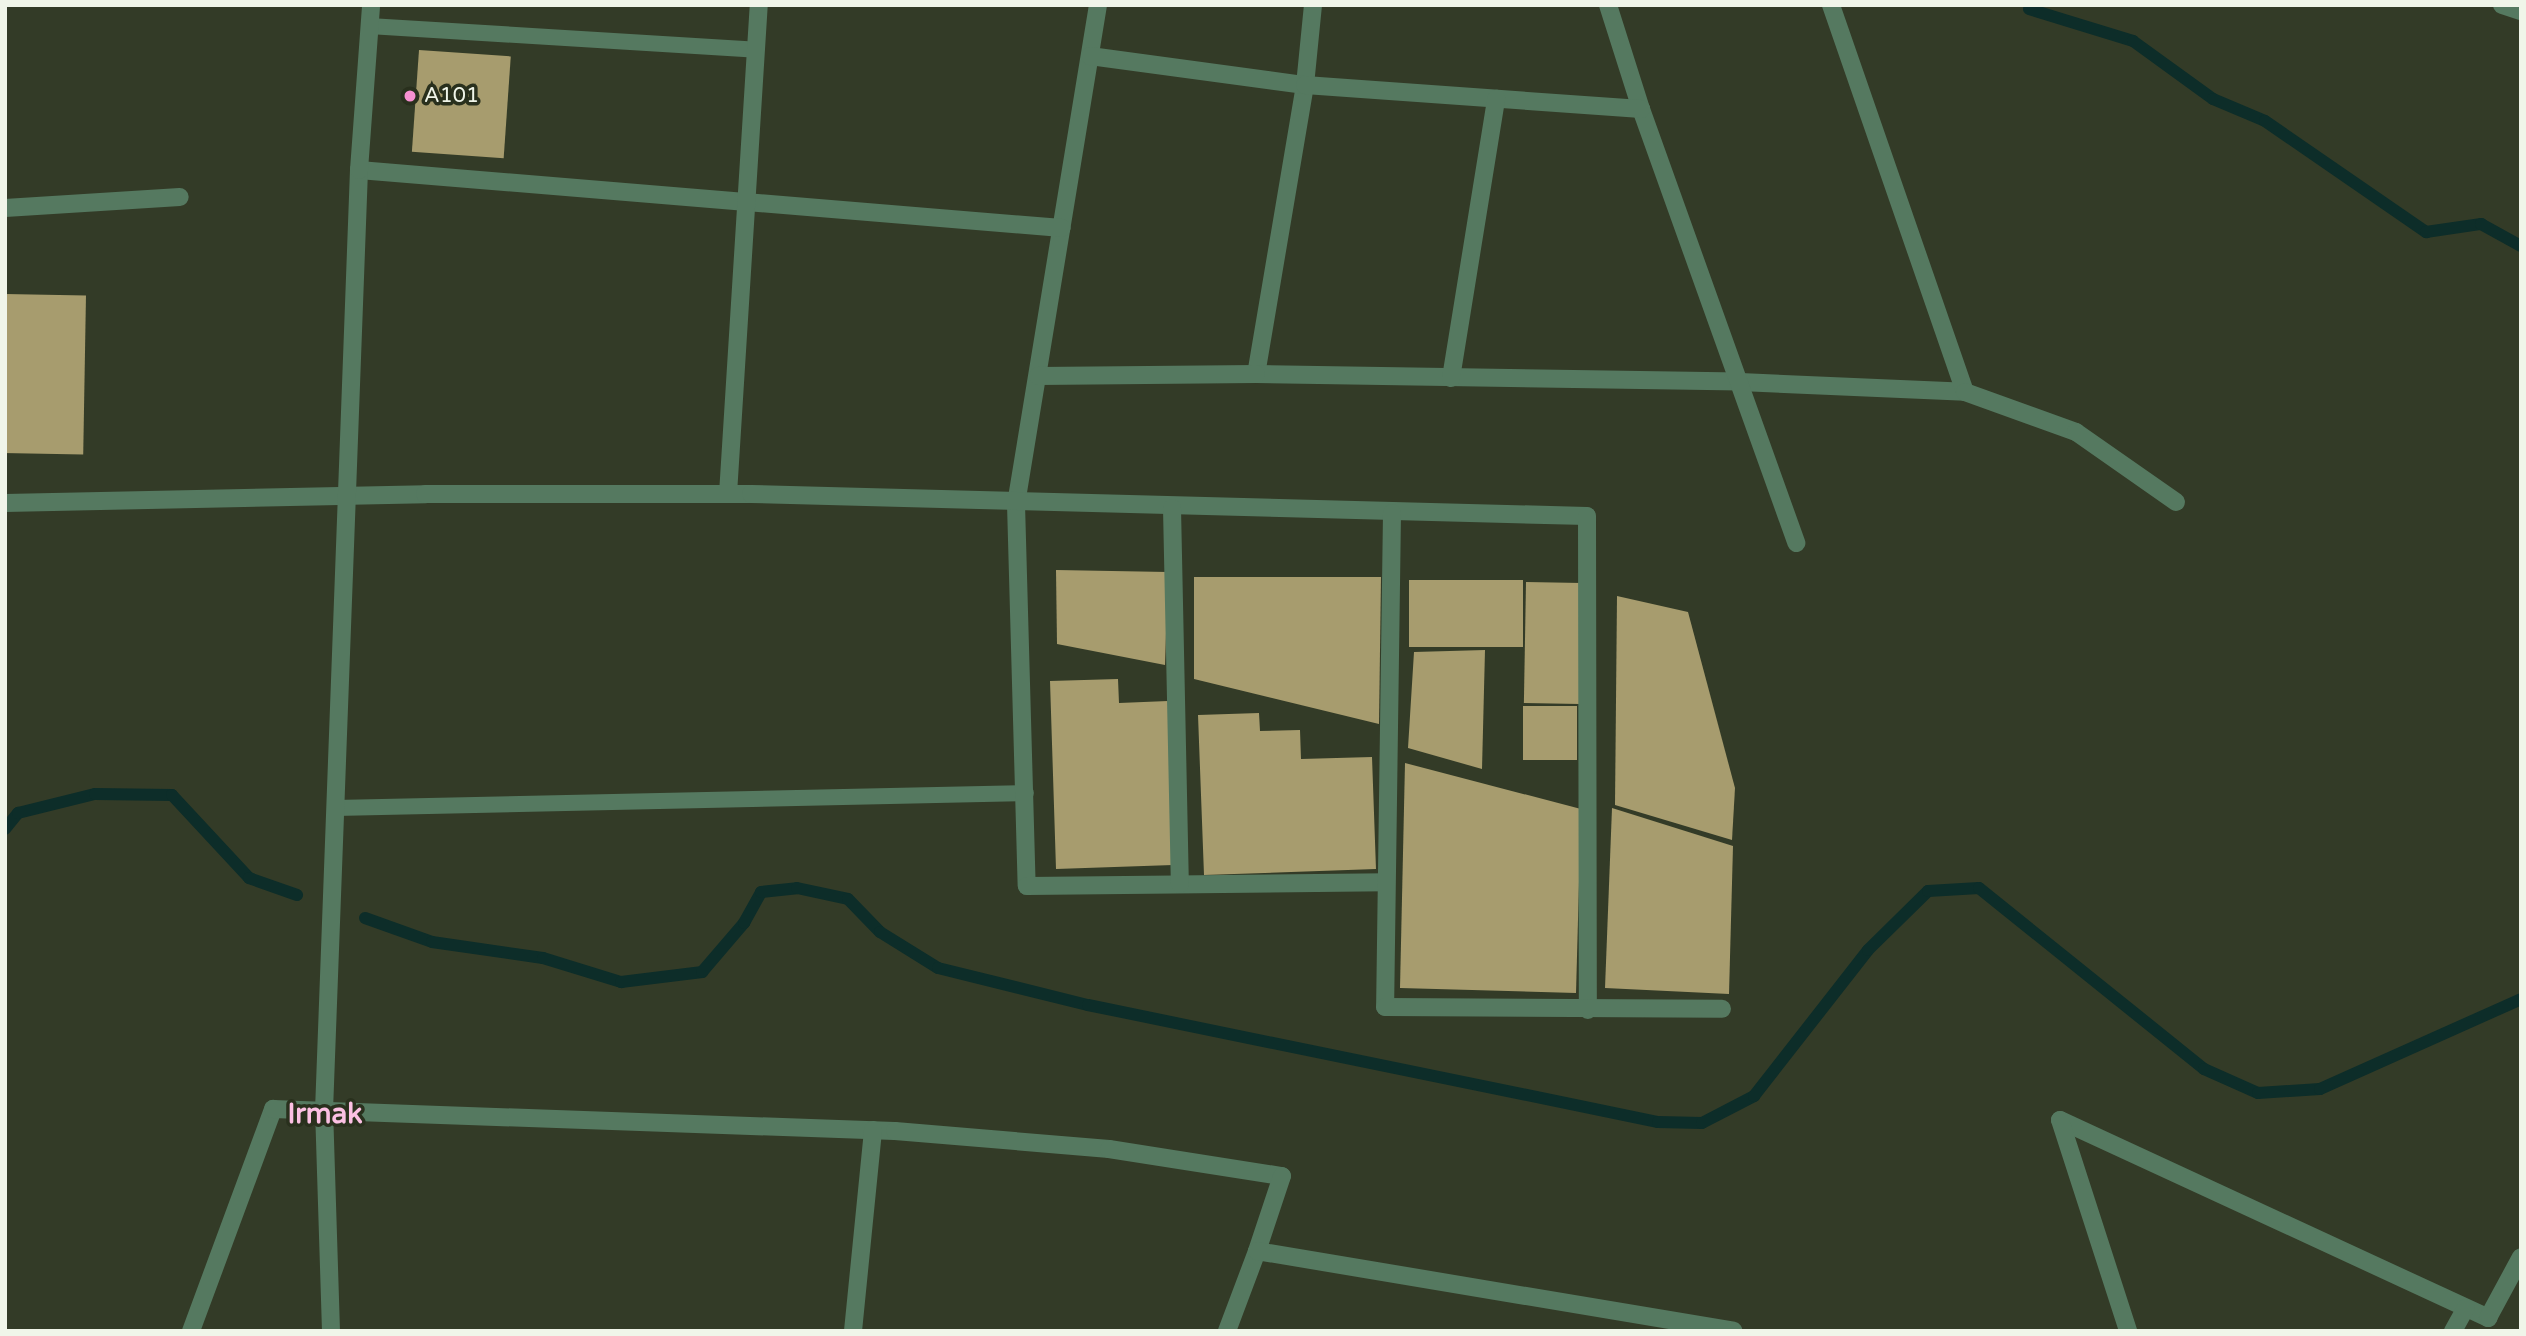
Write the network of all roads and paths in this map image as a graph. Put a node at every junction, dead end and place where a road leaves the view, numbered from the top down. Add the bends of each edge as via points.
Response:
1 (371, 5) edge
2 (759, 5) edge
3 (1098, 5) edge
4 (1313, 5) edge
5 (1608, 5) edge
6 (1831, 5) edge
7 (2502, 5) edge
8 (2521, 11) edge
9 (369, 26) junction
10 (757, 50) junction
11 (1090, 56) junction
12 (1305, 85) junction
13 (1496, 99) junction
14 (1641, 109) junction
15 (359, 170) junction
16 (180, 197) dead end
17 (747, 202) junction
18 (5, 208) edge
19 (1062, 228) junction
20 (1256, 374) junction
21 (1038, 376) junction
22 (1451, 378) junction
23 (1740, 382) junction
24 (1965, 392) junction
25 (728, 494) junction
26 (345, 496) junction
27 (2176, 502) dead end
28 (5, 503) edge
29 (1016, 504) junction
30 (1172, 508) junction
31 (1392, 513) junction
32 (1796, 543) dead end
33 (1026, 793) junction
34 (335, 808) junction
35 (1386, 882) junction
36 (1180, 884) junction
37 (1722, 1009) dead end
38 (1588, 1010) junction
39 (324, 1111) junction
40 (873, 1130) junction
41 (1257, 1251) junction
42 (2521, 1257) edge
43 (2466, 1308) junction
44 (1664, 1325) edge
45 (191, 1331) edge
46 (331, 1331) edge
47 (853, 1331) edge
48 (1227, 1331) edge
49 (1734, 1331) edge
50 (2128, 1331) edge
51 (2453, 1331) edge

1 - 9 street
2 - 10 street
3 - 11 street
4 - 12 street
5 - 14 street
6 - 24 street
7 - 8 street
9 - 10 lane
9 - 15 street
10 - 17 street
11 - 12 street
11 - 19 street
12 - 13 street
12 - 20 street
13 - 14 street
13 - 22 street
14 - 23 street
15 - 17 street
15 - 26 street
16 - 18 street
17 - 19 street
17 - 25 street
19 - 21 street
20 - 21 street
20 - 22 street
21 - 29 street
22 - 23 street
23 - 24 street
23 - 32 street
24 - 27 street via 2076,432
25 - 26 street
25 - 29 street
26 - 28 street
26 - 34 street
29 - 30 street
29 - 33 street
30 - 31 street
30 - 36 street
31 - 35 street
31 - 38 street via 1587,516
33 - 34 lane
33 - 36 street via 1027,886
34 - 39 street
35 - 36 street
35 - 38 street via 1384,1007
37 - 38 street
39 - 40 street
39 - 45 street via 273,1109
39 - 46 street
40 - 41 street via 1109,1149 1282,1176
40 - 47 street
41 - 44 street
41 - 48 street
42 - 43 street via 2488,1318
43 - 50 street via 2060,1120
43 - 51 street
44 - 49 street

